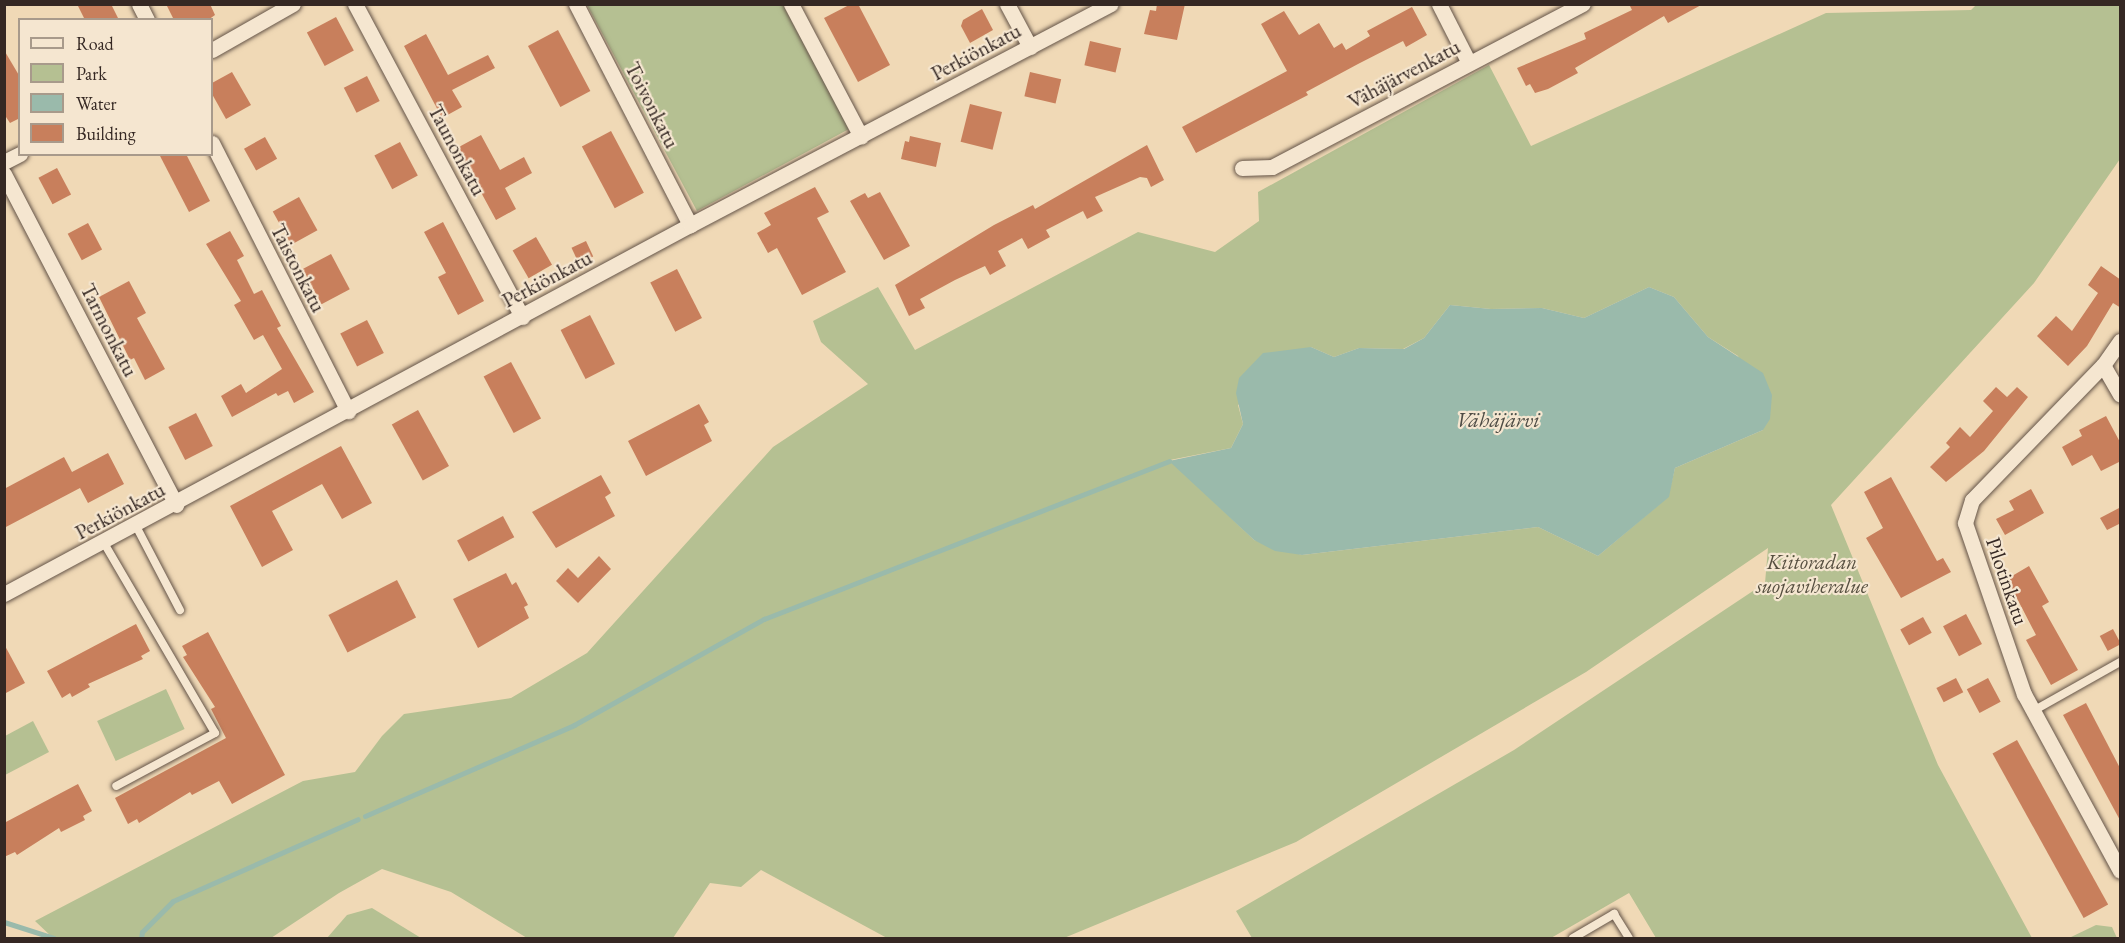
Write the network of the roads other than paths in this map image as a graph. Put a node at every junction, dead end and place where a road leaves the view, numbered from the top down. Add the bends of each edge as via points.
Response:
1 (139, 4) edge
2 (293, 4) edge
3 (355, 4) edge
4 (576, 4) edge
5 (791, 4) edge
6 (1007, 4) edge
7 (1111, 4) edge
8 (1439, 4) edge
9 (1583, 4) edge
10 (146, 18) edge
11 (1030, 47) junction
12 (213, 49) edge
13 (1469, 63) junction
14 (861, 137) junction
15 (213, 145) edge
16 (18, 155) edge
17 (4, 162) edge
18 (1242, 168) dead end
19 (4, 174) edge
20 (690, 225) junction
21 (522, 316) junction
22 (2121, 341) edge
23 (2103, 365) junction
24 (2121, 395) edge
25 (348, 411) junction
26 (176, 505) junction
27 (136, 526) junction
28 (104, 543) junction
29 (4, 594) edge
30 (180, 610) dead end
31 (2121, 662) edge
32 (2032, 712) junction
33 (116, 786) dead end
34 (2120, 870) edge
35 (1573, 939) edge
36 (1629, 939) edge

1 - 10 street
2 - 12 street
3 - 21 street, Taunonkatu
4 - 20 street, Toivonkatu
5 - 14 street
6 - 11 street
7 - 11 street, Perkiönkatu
8 - 13 street
9 - 13 street, Vähäjärvenkatu
11 - 14 street, Perkiönkatu
13 - 18 street, Vähäjärvenkatu via 1272,167
14 - 20 street, Perkiönkatu
15 - 25 street, Taistonkatu
16 - 17 street
19 - 26 street, Tarmonkatu
20 - 21 street, Perkiönkatu
21 - 25 street, Perkiönkatu
22 - 23 street, Pilotinkatu
23 - 24 street
23 - 32 street, Pilotinkatu via 1972,500 1967,511 1965,524
25 - 26 street, Perkiönkatu
26 - 27 street, Perkiönkatu
27 - 28 street, Perkiönkatu
27 - 30 lane
28 - 29 street, Perkiönkatu
28 - 33 lane via 215,733
31 - 32 lane
32 - 34 street, Pilotinkatu
35 - 36 lane via 1614,914

